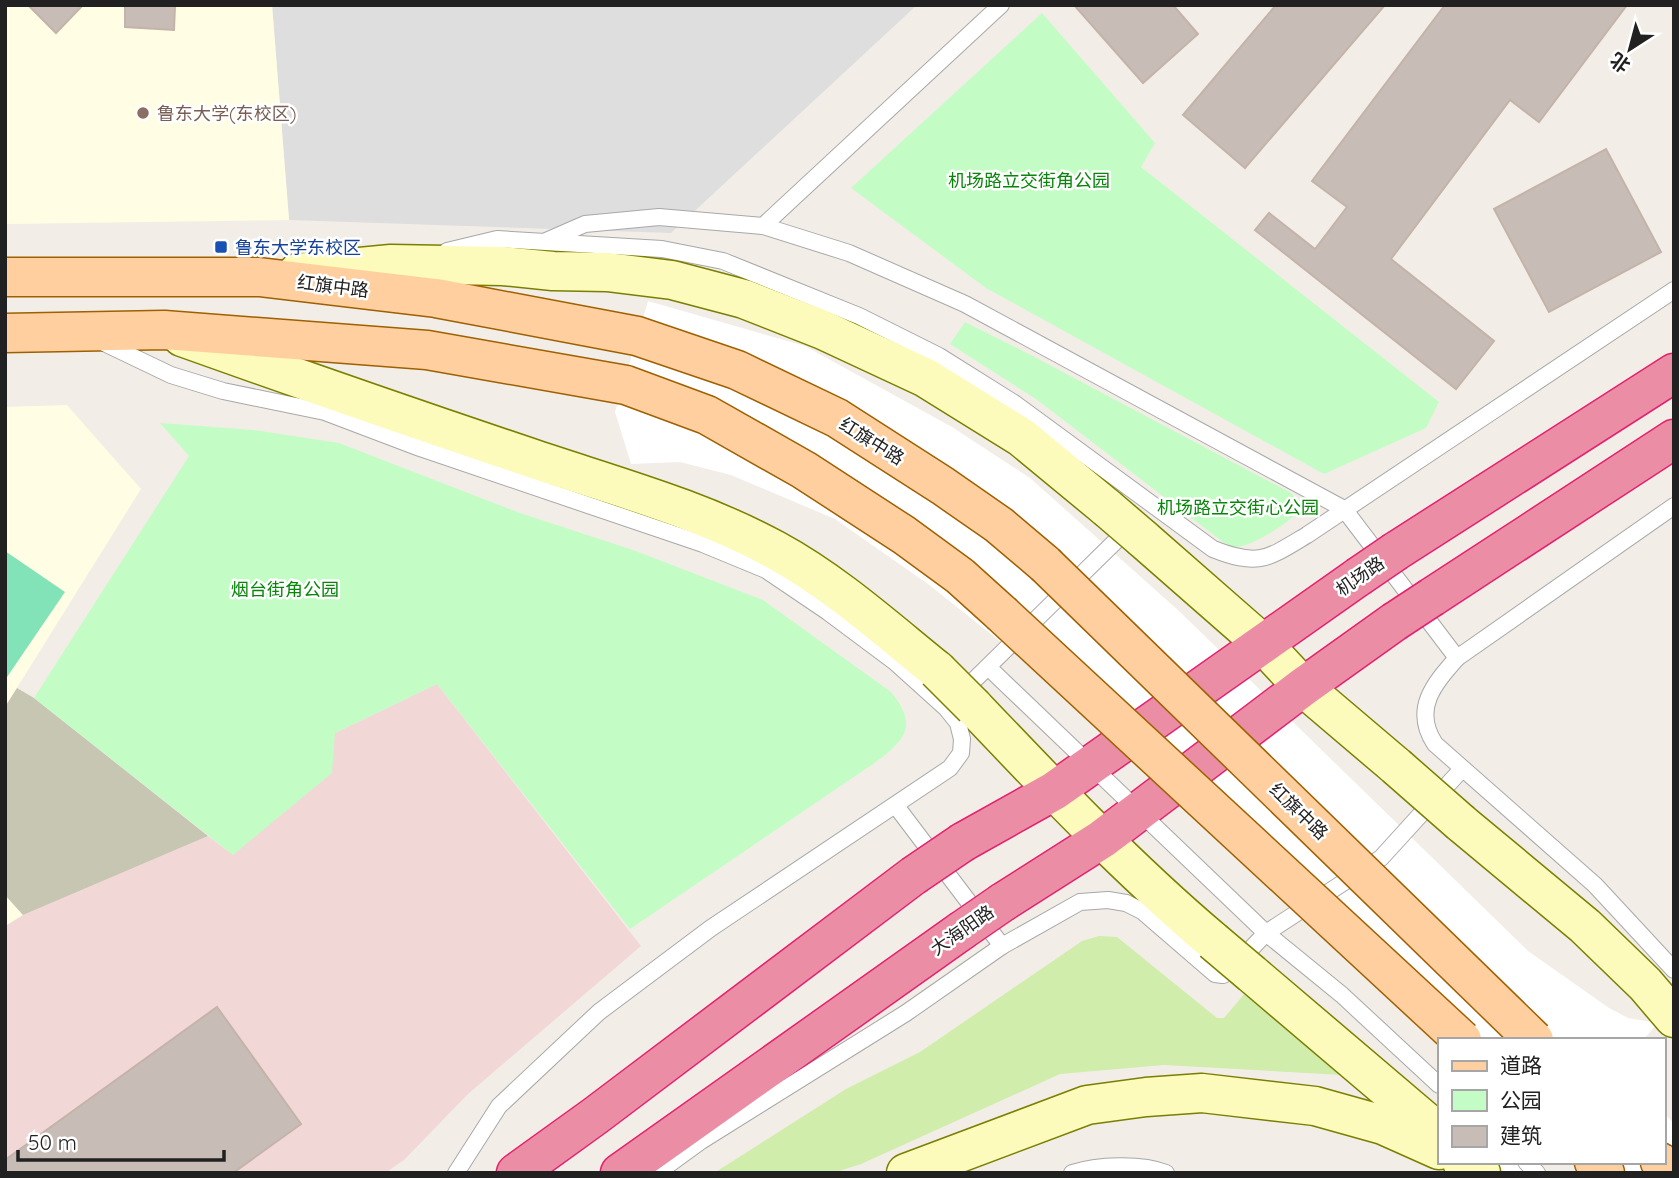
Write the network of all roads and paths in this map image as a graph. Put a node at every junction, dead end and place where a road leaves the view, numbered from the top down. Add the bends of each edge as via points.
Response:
1 (1001, 5) edge
2 (763, 226) junction
3 (543, 242) junction
4 (391, 264) junction
5 (259, 277) junction
6 (5, 278) edge
7 (1674, 289) edge
8 (79, 330) junction
9 (164, 330) junction
10 (5, 333) edge
11 (1674, 373) edge
12 (1674, 439) edge
13 (1674, 506) edge
14 (1344, 509) junction
15 (1147, 522) junction
16 (1263, 643) junction
17 (1457, 658) junction
18 (988, 667) junction
19 (1303, 687) junction
20 (960, 707) junction
21 (1462, 769) junction
22 (1054, 791) junction
23 (896, 806) junction
24 (1102, 839) junction
25 (1266, 933) junction
26 (1002, 946) junction
27 (1674, 970) edge
28 (1674, 1018) edge
29 (1460, 1038) edge
30 (1532, 1038) edge
31 (1438, 1084) edge
32 (1438, 1132) edge
33 (1438, 1150) edge
34 (1466, 1164) edge
35 (456, 1173) edge
36 (516, 1173) edge
37 (620, 1173) edge
38 (657, 1173) edge
39 (906, 1173) edge
40 (1072, 1173) edge
41 (1166, 1173) edge
42 (1483, 1173) edge

1 - 2 lane
2 - 3 lane via 659,217 585,223
2 - 14 lane via 849,253 965,304
3 - 4 lane via 497,239
3 - 15 lane via 662,248 723,261 859,316 939,356 1013,403
4 - 5 main road
4 - 15 main road, bridge via 607,272 672,279 744,299 926,378 1021,437 1107,508
5 - 6 main road, 红旗中路
5 - 30 main road, 红旗中路, bridge via 436,298 637,336 737,370 837,418 999,525 1045,564
7 - 14 lane
8 - 9 main road
8 - 10 main road
8 - 20 lane via 171,375 325,412 766,570
9 - 20 main road, bridge via 735,531 820,578 937,670
9 - 29 main road, bridge via 427,350 626,385 707,415 804,470 960,576
11 - 16 highway, 机场路, bridge via 1396,551
12 - 19 highway, bridge
13 - 17 lane
14 - 15 lane via 1284,548 1248,561
14 - 17 lane
15 - 16 main road
15 - 18 lane
16 - 19 main road
16 - 22 highway, 机场路
17 - 21 lane via 1436,682 1425,727 1434,744
18 - 20 lane
18 - 25 lane
19 - 24 highway, 大海阳路
19 - 28 main road, bridge via 1585,926
20 - 22 main road
20 - 23 lane via 961,753 950,768
21 - 25 lane via 1381,858
21 - 27 lane via 1595,885
22 - 24 main road
22 - 36 highway, bridge via 913,876
23 - 26 lane
23 - 35 lane via 711,928 599,1012 499,1106
24 - 32 main road, bridge via 1172,906
24 - 37 highway, 大海阳路, bridge via 961,931
25 - 26 lane via 1229,972 1219,975 1142,911 1126,903 1090,900
25 - 31 lane via 1342,995
26 - 38 lane
33 - 39 main road via 1383,1125 1315,1106 1202,1093 1087,1105
34 - 42 main road
40 - 41 lane via 1123,1166

